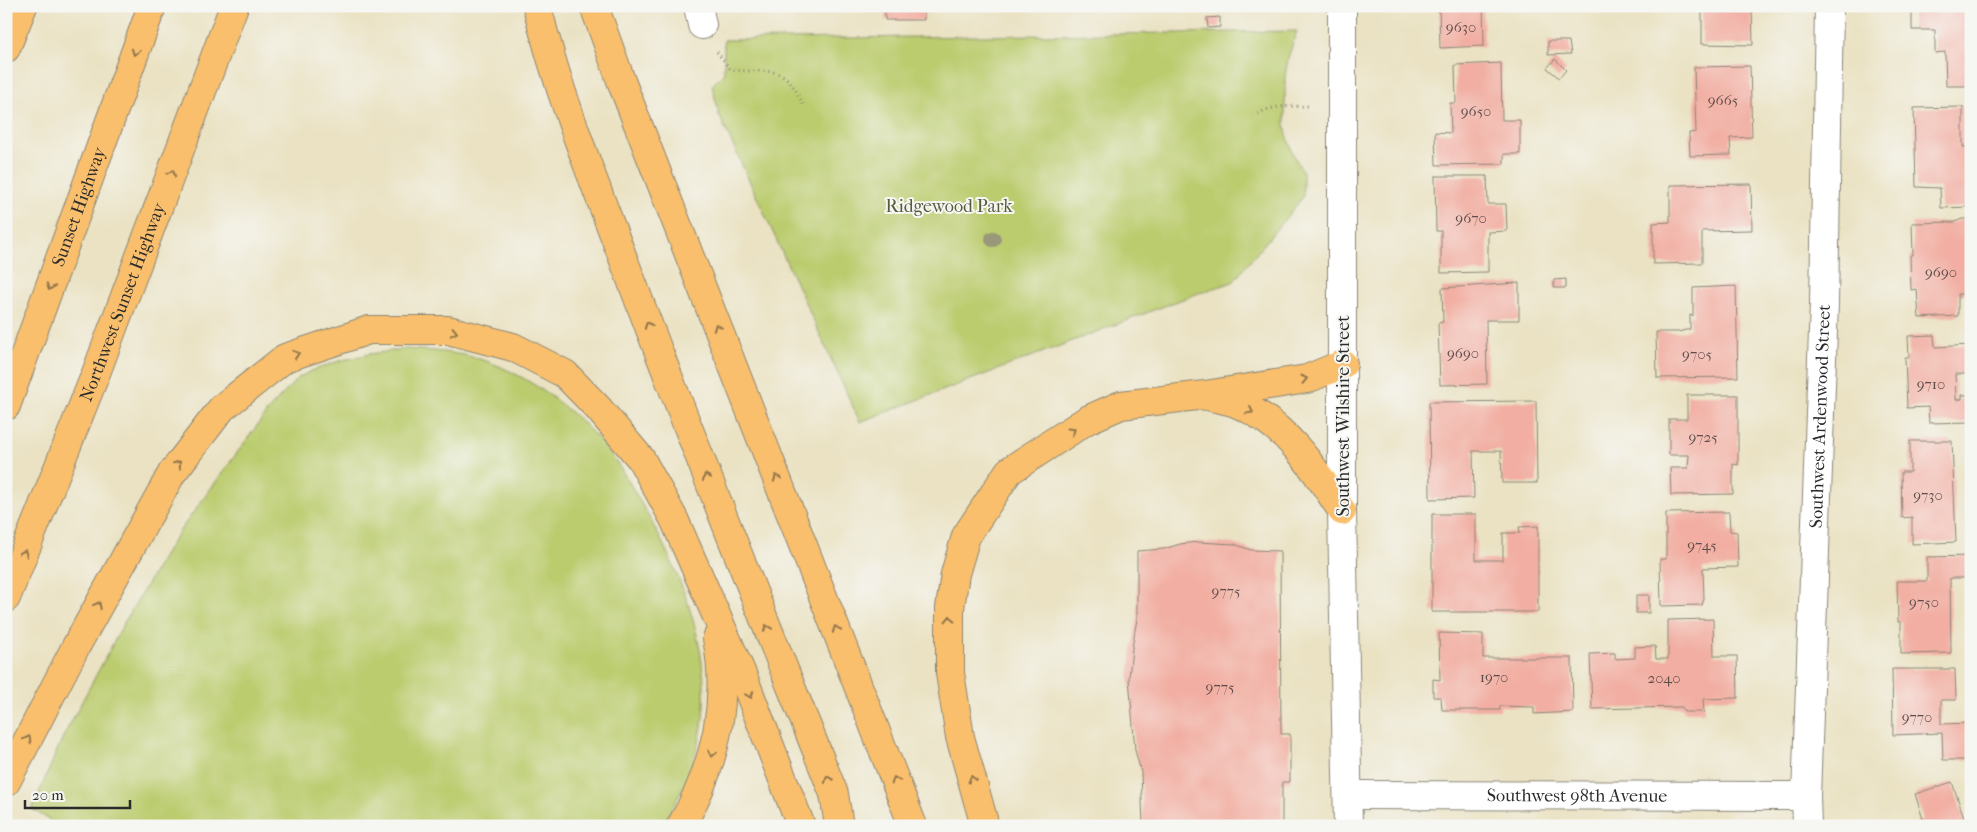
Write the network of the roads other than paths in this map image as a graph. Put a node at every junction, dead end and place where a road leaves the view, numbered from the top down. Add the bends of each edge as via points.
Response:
1 (24, 6) edge
2 (152, 6) edge
3 (234, 6) edge
4 (537, 6) edge
5 (594, 6) edge
6 (1342, 6) edge
7 (1830, 6) edge
8 (6, 48) edge
9 (1343, 364) junction
10 (1204, 395) junction
11 (6, 406) edge
12 (1342, 511) junction
13 (6, 598) edge
14 (710, 602) junction
15 (6, 782) edge
16 (1348, 795) junction
17 (1806, 796) junction
18 (681, 826) edge
19 (801, 826) edge
20 (839, 826) edge
21 (913, 826) edge
22 (985, 826) edge
23 (1348, 826) edge
24 (1807, 826) edge

1 - 8 highway
2 -> 11 highway, Sunset Highway
13 -> 3 highway, Northwest Sunset Highway via 96,373
20 -> 4 highway via 834,794 690,437 580,144 550,59
21 -> 5 highway
6 - 9 street, Southwest Wilshire Street
7 - 17 street, Southwest Ardenwood Street via 1824,304
10 -> 9 highway via 1307,379
9 - 12 street, Southwest Wilshire Street
10 -> 12 highway via 1238,404 1268,420 1318,472
22 -> 10 highway via 960,738 950,673 950,608 966,536 1009,471 1087,420 1122,405
12 - 16 street, Southwest Wilshire Street
15 -> 14 highway via 172,472 222,408 285,358 369,330 448,330 513,347 565,374 641,459 674,519
14 -> 18 highway via 721,662 721,709 709,767
14 -> 19 highway via 742,674
16 - 17 street, Southwest 98th Avenue
16 - 23 street, Southwest Wilshire Street
17 - 24 street, Southwest Ardenwood Street

